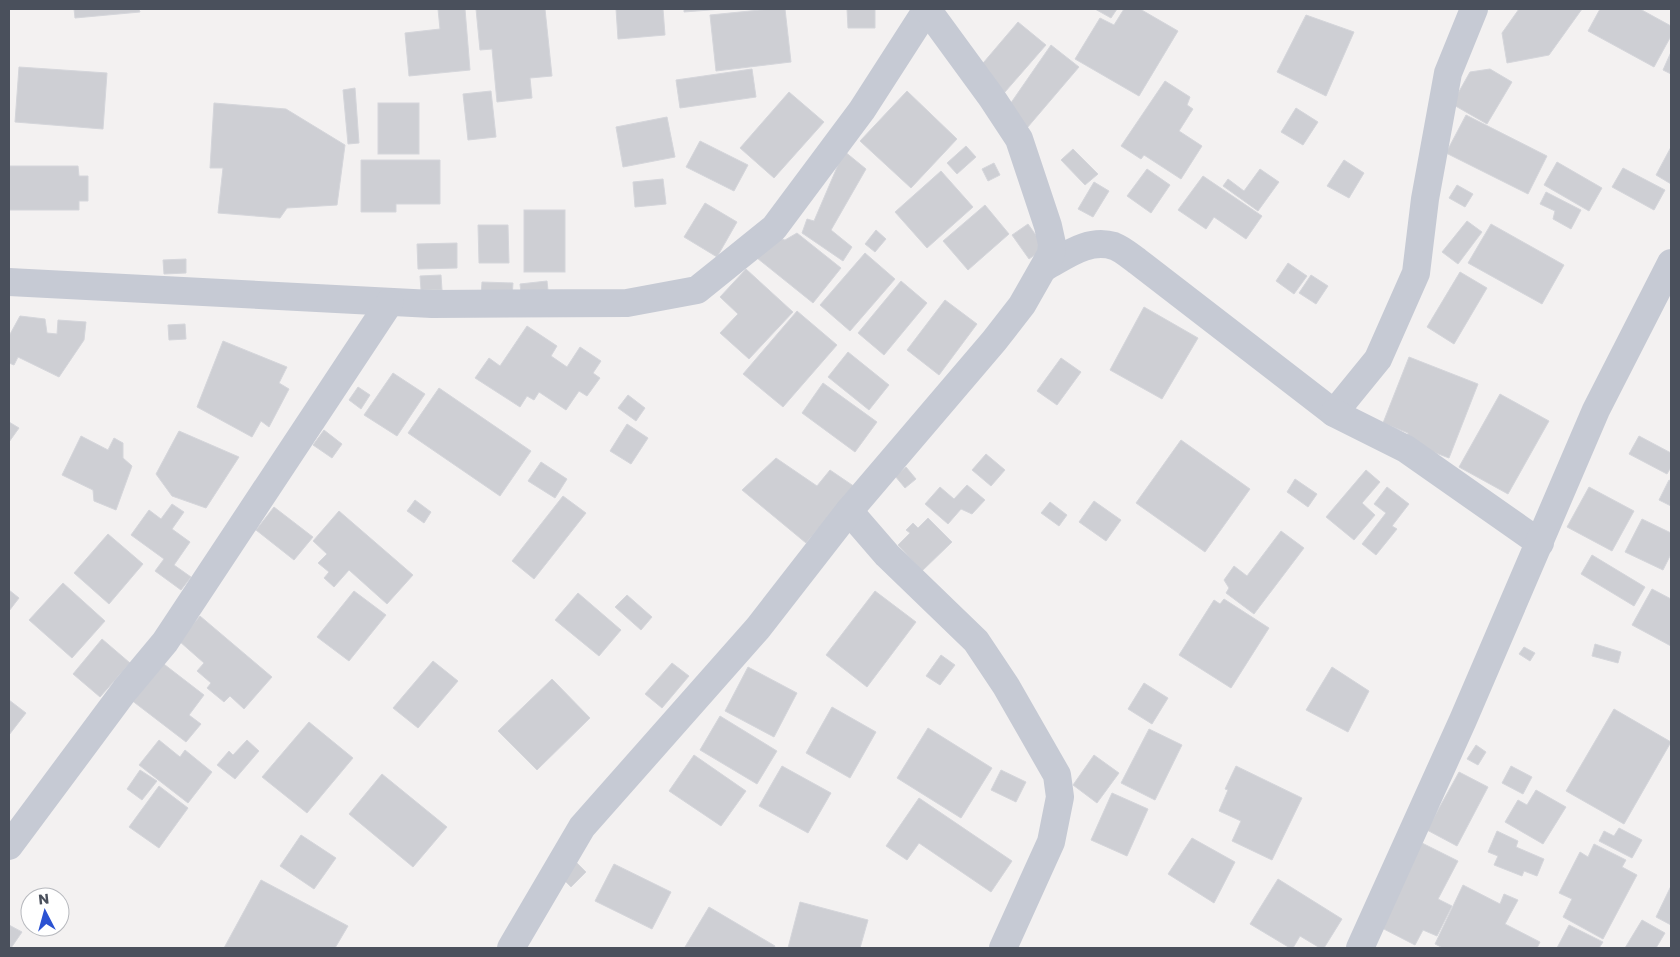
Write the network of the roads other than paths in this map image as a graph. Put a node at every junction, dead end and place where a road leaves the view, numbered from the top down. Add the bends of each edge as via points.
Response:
1 (927, 9) edge
2 (1474, 9) edge
3 (1671, 263) edge
4 (1045, 267) junction
5 (9, 282) edge
6 (390, 302) junction
7 (1334, 413) junction
8 (849, 511) junction
9 (1540, 543) junction
10 (9, 846) edge
11 (511, 948) edge
12 (1003, 948) edge
13 (1360, 948) edge

1 - 4 street via 1019,139 1052,244
1 - 6 street via 862,110 774,228 697,290 627,303
2 - 7 street via 1448,73 1425,199 1416,272 1378,359
3 - 9 street via 1596,410
4 - 7 street via 1083,246 1097,243 1115,247 1138,261
4 - 8 street via 1022,305
5 - 6 street
6 - 10 street via 165,642 125,690
7 - 9 street via 1406,449
8 - 11 street via 758,628 582,827
8 - 12 street via 887,555 976,641 1057,775 1060,797 1052,842
9 - 13 street

